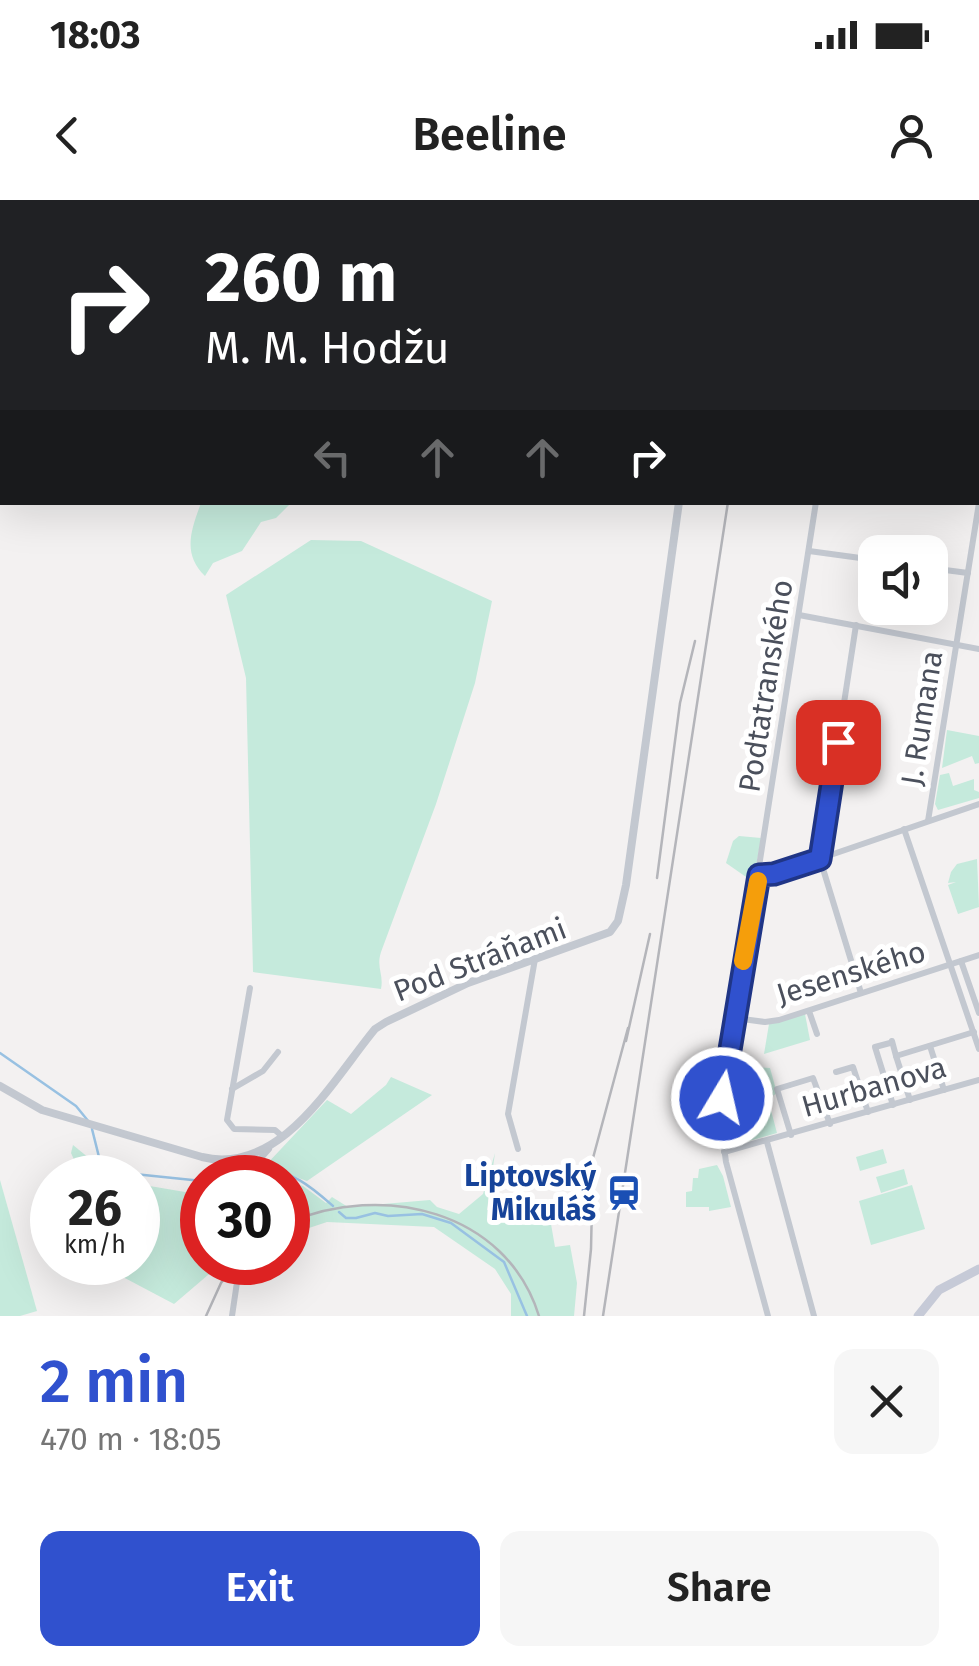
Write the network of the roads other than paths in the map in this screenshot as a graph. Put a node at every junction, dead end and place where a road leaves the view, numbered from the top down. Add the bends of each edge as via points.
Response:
1 (678, 505) edge
2 (816, 505) edge
3 (978, 505) edge
4 (809, 551) junction
5 (858, 558) edge
6 (948, 570) edge
7 (968, 573) junction
8 (799, 615) junction
9 (856, 624) junction
10 (956, 646) junction
11 (979, 649) edge
12 (979, 804) edge
13 (928, 821) junction
14 (904, 829) junction
15 (820, 859) junction
16 (759, 875) junction
17 (979, 955) edge
18 (536, 959) junction
19 (961, 961) junction
20 (950, 965) junction
21 (250, 988) dead end
22 (861, 993) junction
23 (809, 1011) junction
24 (979, 1015) edge
25 (735, 1018) junction
26 (970, 1020) junction
27 (974, 1032) junction
28 (817, 1034) dead end
29 (930, 1046) junction
30 (979, 1048) edge
31 (278, 1052) dead end
32 (896, 1056) junction
33 (836, 1072) dead end
34 (979, 1080) edge
35 (0, 1086) edge
36 (232, 1089) junction
37 (944, 1090) junction
38 (910, 1100) junction
39 (893, 1105) junction
40 (868, 1112) junction
41 (830, 1124) junction
42 (792, 1135) junction
43 (283, 1138) junction
44 (766, 1142) junction
45 (269, 1149) junction
46 (518, 1149) dead end
47 (724, 1152) junction
48 (198, 1155) edge
49 (254, 1155) edge
50 (266, 1155) edge
51 (979, 1269) edge
52 (237, 1285) edge
53 (232, 1316) edge
54 (768, 1316) edge
55 (814, 1316) edge
56 (918, 1316) edge

1 - 18 street, Pod Stráňami via 617,924
2 - 4 street, Podtatranského
3 - 7 street, J. Rumana
4 - 5 street
4 - 8 street, Podtatranského
6 - 7 street
7 - 10 street, J. Rumana
8 - 9 street
8 - 16 street, Podtatranského
9 - 10 street
9 - 15 street
10 - 11 street
10 - 13 street, J. Rumana
12 - 13 street
13 - 14 street
14 - 15 street
14 - 20 street
15 - 16 street
15 - 22 street
16 - 25 street, Podtatranského
17 - 19 street, Jesenského
18 - 43 street, Pod Stráňami via 386,1022
18 - 46 street via 508,1114
19 - 20 street, Jesenského
19 - 24 street
20 - 22 street, Jesenského
20 - 26 street
21 - 36 street
22 - 23 street, Jesenského
23 - 25 street, Jesenského via 769,1022
23 - 28 street
24 - 26 street
25 - 47 street, Podtatranského via 720,1116
26 - 27 street
27 - 29 street
27 - 30 street
29 - 32 street
29 - 37 street
31 - 36 street via 260,1074
32 - 38 street
32 - 39 street via 891,1042 874,1048
33 - 40 street via 854,1067
34 - 37 street, Hurbanova
35 - 48 street, Pod Stráňami via 38,1108
36 - 43 street via 230,1127 275,1130
37 - 38 street, Hurbanova
38 - 39 street, Hurbanova
39 - 40 street, Hurbanova
40 - 41 street, Hurbanova
41 - 42 street, Hurbanova
41 - 42 street via 813,1078 777,1089
42 - 44 street, Hurbanova
43 - 45 street, Pod Stráňami
44 - 47 street, Hurbanova
44 - 55 street
45 - 49 street, Pod Stráňami
45 - 50 street
47 - 54 street, Podtatranského
51 - 56 main road via 939,1290
52 - 53 street

